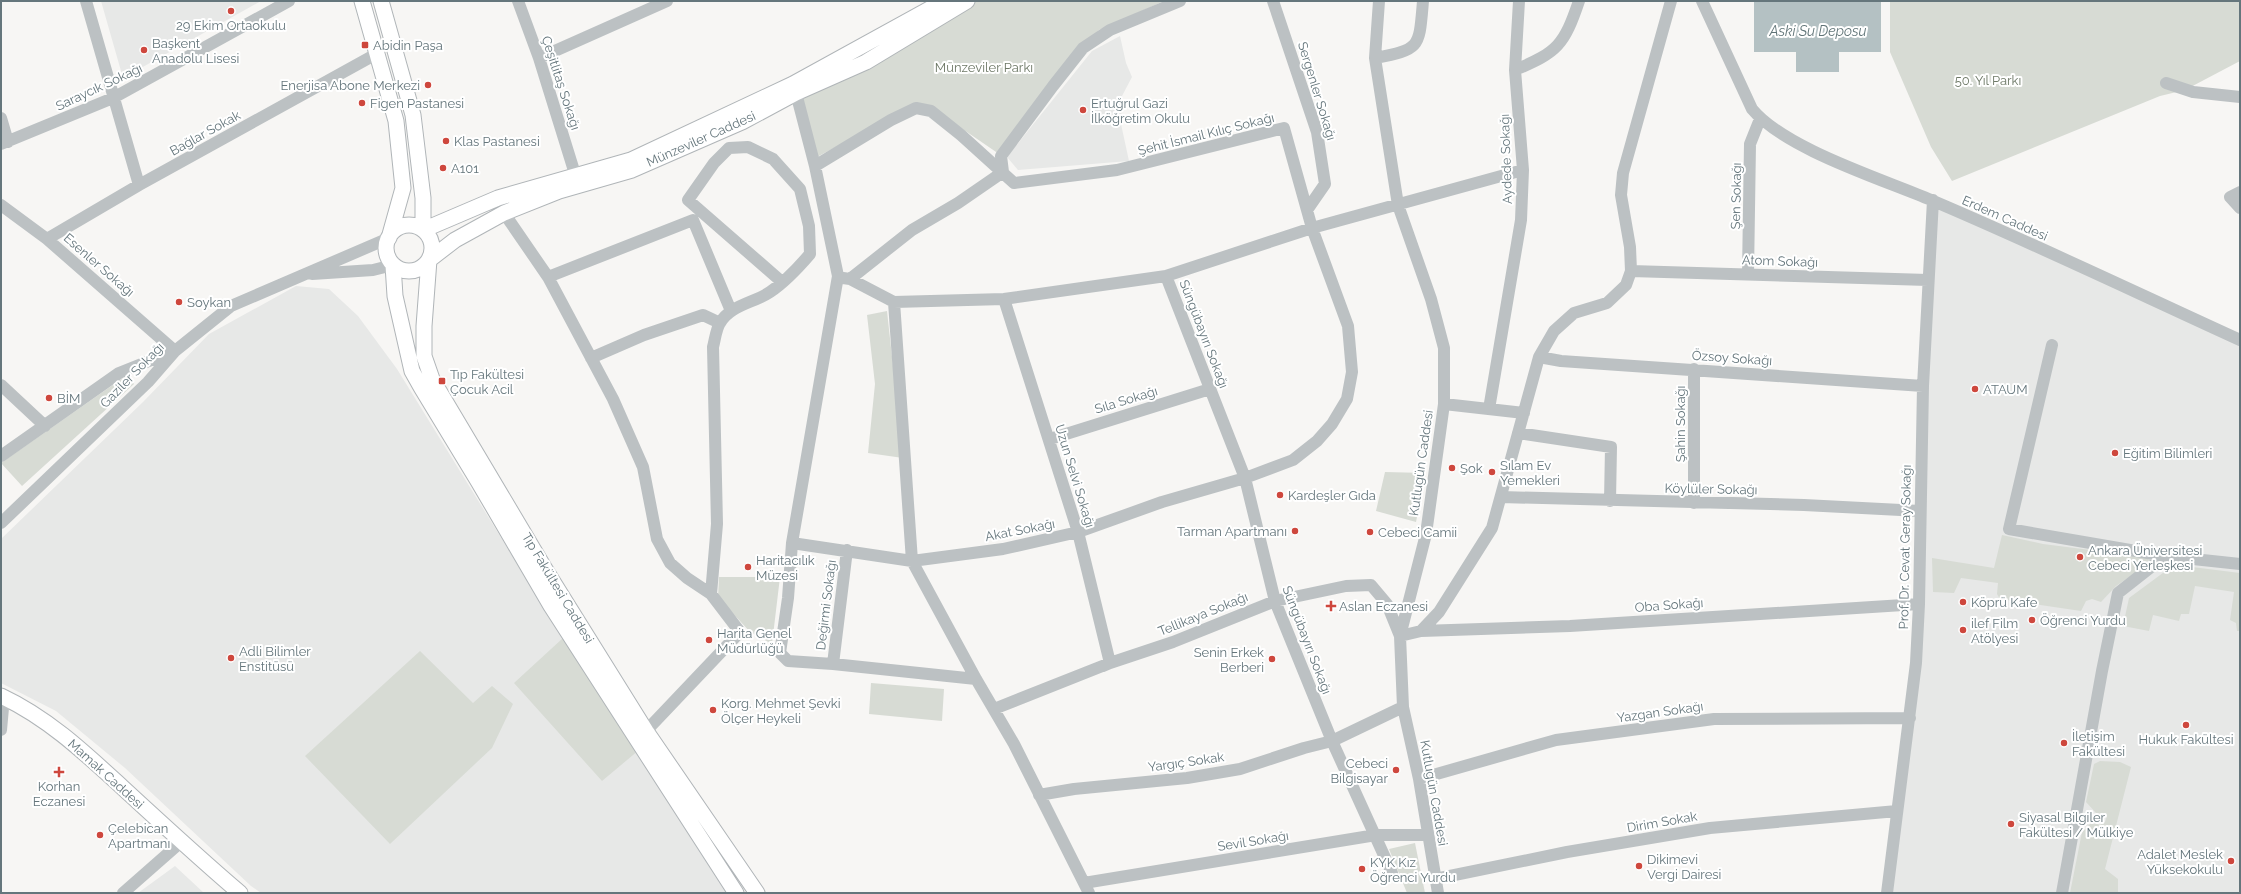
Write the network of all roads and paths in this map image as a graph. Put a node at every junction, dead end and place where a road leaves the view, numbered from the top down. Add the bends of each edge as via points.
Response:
1 (86, 1) edge
2 (289, 1) edge
3 (362, 1) edge
4 (381, 1) edge
5 (518, 1) edge
6 (944, 1) edge
7 (967, 1) edge
8 (1180, 1) edge
9 (1273, 1) edge
10 (1379, 1) edge
11 (1422, 1) edge
12 (1519, 1) edge
13 (1579, 1) edge
14 (1671, 1) edge
15 (664, 2) edge
16 (1706, 3) edge
17 (378, 53) junction
18 (539, 58) junction
19 (1375, 58) junction
20 (1515, 70) junction
21 (2166, 83) dead end
22 (796, 94) junction
23 (2240, 97) edge
24 (113, 98) junction
25 (1, 118) edge
26 (1760, 119) junction
27 (4, 143) edge
28 (815, 166) junction
29 (1523, 170) junction
30 (1003, 172) junction
31 (575, 174) junction
32 (139, 185) junction
33 (2235, 194) edge
34 (498, 198) junction
35 (1933, 200) junction
36 (1, 205) edge
37 (1398, 205) junction
38 (2240, 208) edge
39 (1307, 210) junction
40 (504, 213) junction
41 (1312, 228) junction
42 (423, 230) junction
43 (389, 238) junction
44 (47, 239) junction
45 (429, 260) junction
46 (393, 265) junction
47 (1632, 271) junction
48 (1748, 274) junction
49 (302, 275) junction
50 (838, 276) junction
51 (1166, 276) junction
52 (548, 278) junction
53 (850, 279) junction
54 (1928, 280) junction
55 (782, 282) junction
56 (1004, 299) junction
57 (894, 302) junction
58 (731, 311) junction
59 (720, 323) junction
60 (2240, 340) edge
61 (2052, 345) dead end
62 (175, 350) junction
63 (1539, 357) junction
64 (591, 358) junction
65 (1694, 369) junction
66 (1, 385) edge
67 (1923, 386) junction
68 (1210, 389) junction
69 (1444, 404) junction
70 (1489, 409) junction
71 (1524, 413) junction
72 (45, 426) junction
73 (1518, 433) junction
74 (1050, 439) junction
75 (1, 456) edge
76 (1245, 478) junction
77 (1501, 497) junction
78 (1610, 501) junction
79 (1694, 503) junction
80 (1920, 511) junction
81 (1, 523) edge
82 (1078, 532) junction
83 (792, 543) junction
84 (846, 550) junction
85 (2165, 556) junction
86 (912, 561) junction
87 (2240, 564) edge
88 (711, 594) junction
89 (1275, 601) junction
90 (1919, 604) junction
91 (1421, 631) junction
92 (1400, 636) junction
93 (833, 664) junction
94 (1110, 664) junction
95 (976, 679) junction
96 (3, 696) edge
97 (1403, 707) junction
98 (994, 709) junction
99 (1910, 718) junction
100 (1, 730) edge
101 (646, 731) junction
102 (1332, 741) junction
103 (1419, 779) junction
104 (1039, 795) junction
105 (1897, 810) junction
106 (1376, 835) junction
107 (1428, 835) junction
108 (181, 842) junction
109 (1392, 873) dead end
110 (1435, 878) junction
111 (1086, 888) edge
112 (123, 893) edge
113 (240, 893) edge
114 (736, 893) edge
115 (757, 893) edge
116 (1438, 893) edge
117 (1887, 893) edge
118 (2062, 893) edge

1 - 24 street
2 - 24 street, Saraycık Sokağı
3 - 17 main road
4 - 42 main road via 413,115
5 - 18 street, Çeşitlitaş Sokağı
6 - 31 main road, Münzeviler Caddesi via 793,84 631,160
7 - 22 main road, Münzeviler Caddesi via 866,62
8 - 30 street via 1110,30 1083,48 1001,156
9 - 39 street, Sergenler Sokağı via 1317,132 1325,184
10 - 19 street, Kutlugün Caddesi
11 - 19 street via 1418,37 1413,47 1406,52
12 - 20 street, Aydede Sokağı
13 - 20 street via 1572,21 1553,51
14 - 47 street via 1623,173 1621,195
15 - 18 street
16 - 26 street via 1752,109
17 - 32 street, Bağlar Sokak
17 - 43 main road via 396,121 403,188
18 - 31 street, Çeşitlitaş Sokağı
19 - 37 street, Kutlugün Caddesi
20 - 29 street, Aydede Sokağı
21 - 23 street via 2193,92
22 - 28 street
22 - 40 main road, Münzeviler Caddesi via 742,122 632,170 559,191
24 - 27 street, Saraycık Sokağı
24 - 32 street
25 - 27 street
26 - 35 street, Erdem Caddesi via 1804,146
26 - 48 street, Şen Sokağı via 1750,144
28 - 30 street, Şehit İsmail Kılıç Sokağı via 891,120 916,108 931,111
28 - 50 street
29 - 37 street
29 - 70 street, Aydede Sokağı via 1521,220
30 - 39 street, Şehit İsmail Kılıç Sokağı via 1014,182 1117,170 1284,128
30 - 53 street via 912,230
31 - 34 main road, Münzeviler Caddesi
32 - 44 street, Bağlar Sokak
33 - 38 street
34 - 40 main road
34 - 42 main road, Münzeviler Caddesi
35 - 54 street, Prof. Dr. Cevat Geray Sokağı
35 - 60 street, Erdem Caddesi
36 - 44 street, Esenler Sokağı
37 - 41 street
37 - 69 street, Kutlugün Caddesi via 1432,298 1444,348
39 - 41 street, Şehit İsmail Kılıç Sokağı
40 - 45 main road, Münzeviler Caddesi via 455,240
40 - 52 street
41 - 51 street
41 - 76 street, Şehit İsmail Kılıç Sokağı via 1348,326 1352,372 1347,399 1318,441 1294,460
42 - 43 main road via 417,226 404,226 392,232
42 - 45 main road via 432,243
43 - 46 main road via 387,254
43 - 49 street, Gaziler Sokağı
44 - 62 street, Esenler Sokağı
45 - 46 main road via 419,269 412,271 399,269
45 - 101 main road, Tıp Fakültesi Caddesi via 424,356 432,379
46 - 49 street, Gaziler Sokağı via 373,270
46 - 114 main road, Tıp Fakültesi Caddesi via 395,296 410,363 420,387 551,606
47 - 48 street, Atom Sokağı
47 - 63 street via 1626,285 1607,303 1574,313 1554,331
48 - 54 street, Atom Sokağı
49 - 62 street, Gaziler Sokağı via 231,306
50 - 53 street
50 - 83 street
51 - 56 street
51 - 68 street, Süngübayırı Sokağı
52 - 58 street via 693,220
52 - 64 street
53 - 57 street
54 - 67 street, Prof. Dr. Cevat Geray Sokağı
55 - 55 street via 688,200 714,163 729,148 748,147 773,159 800,189 809,226 810,254
55 - 58 street via 769,293
56 - 57 street
56 - 74 street, Uzun Selvi Sokağı
57 - 86 street
58 - 59 street
59 - 64 street via 703,315
59 - 88 street via 713,347 717,524
61 - 85 street via 2009,529
62 - 72 street via 119,373
62 - 81 street, Gaziler Sokağı via 148,382
63 - 65 street, Özsoy Sokağı via 1561,361
63 - 71 street
64 - 88 street via 613,399 643,467 657,539 670,563
65 - 67 street, Özsoy Sokağı
65 - 79 street, Şahin Sokağı
66 - 72 street
67 - 80 street, Prof. Dr. Cevat Geray Sokağı
68 - 74 street, Sıla Sokağı
68 - 76 street, Süngübayırı Sokağı
69 - 70 street
69 - 92 street, Kutlugün Caddesi via 1426,534
70 - 71 street
71 - 73 street
72 - 75 street
73 - 77 street
73 - 78 street via 1611,447
74 - 82 street, Uzun Selvi Sokağı
76 - 82 street, Akat Sokağı via 1162,502
76 - 89 street, Süngübayırı Sokağı
77 - 78 street, Köylüler Sokağı
77 - 91 street via 1492,528 1439,612
78 - 79 street, Köylüler Sokağı
79 - 80 street, Köylüler Sokağı
80 - 90 street, Prof. Dr. Cevat Geray Sokağı
82 - 86 street, Akat Sokağı via 1003,549
82 - 94 street, Uzun Selvi Sokağı
83 - 84 street, Akat Sokağı
83 - 93 street via 780,653 788,661
84 - 86 street, Akat Sokağı
84 - 93 street, Değirmi Sokağı
85 - 87 street
85 - 118 street via 2118,593
86 - 95 street
88 - 101 street via 740,632
89 - 92 street, Tellikaya Sokağı via 1346,586 1371,585 1387,604
89 - 94 street, Tellikaya Sokağı
89 - 102 street, Süngübayırı Sokağı
90 - 91 street, Oba Sokağı via 1570,626
90 - 99 street, Prof. Dr. Cevat Geray Sokağı
91 - 92 street, Oba Sokağı
92 - 97 street, Kutlugün Caddesi
93 - 95 street
94 - 98 street, Tellikaya Sokağı via 1037,690
95 - 98 street
96 - 100 street
96 - 108 main road, Mamak Caddesi via 50,725 80,749
97 - 102 street, Yargıç Sokak
97 - 103 street, Kutlugün Caddesi
98 - 104 street
99 - 103 street, Yazgan Sokağı via 1714,719 1556,740
99 - 105 street, Prof. Dr. Cevat Geray Sokağı
101 - 115 main road, Tıp Fakültesi Caddesi
102 - 104 street, Yargıç Sokak via 1240,769 1187,778
102 - 106 street, Süngübayırı Sokağı
103 - 107 street, Kutlugün Caddesi
104 - 111 street
105 - 110 street, Dirim Sokak via 1710,828
105 - 117 street, Prof. Dr. Cevat Geray Sokağı
106 - 107 street, Sevil Sokağı
106 - 109 street, Süngübayırı Sokağı
106 - 111 street, Sevil Sokağı
107 - 110 street, Kutlugün Caddesi
108 - 112 street
108 - 113 main road, Mamak Caddesi
110 - 116 street, Kutlugün Caddesi

